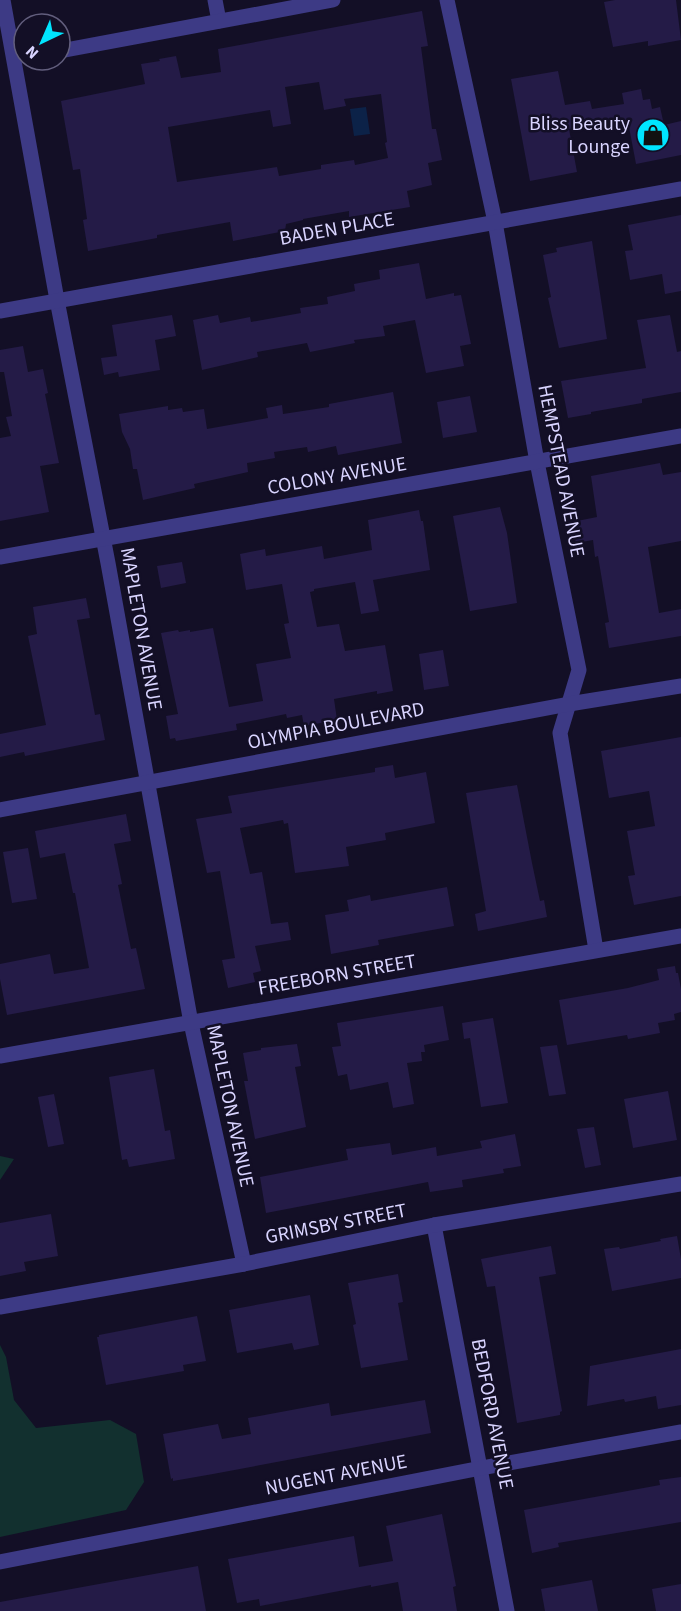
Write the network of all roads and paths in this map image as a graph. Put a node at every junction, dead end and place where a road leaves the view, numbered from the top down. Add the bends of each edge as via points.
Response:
1 (3, 0) edge
2 (215, 0) edge
3 (333, 0) edge
4 (447, 0) edge
5 (219, 21) junction
6 (72, 49) edge
7 (12, 54) edge
8 (15, 72) edge
9 (681, 189) edge
10 (495, 222) junction
11 (57, 300) junction
12 (0, 311) edge
13 (681, 436) edge
14 (537, 462) junction
15 (103, 539) junction
16 (0, 558) edge
17 (681, 686) edge
18 (569, 704) junction
19 (147, 783) junction
20 (0, 810) edge
21 (681, 936) edge
22 (596, 950) junction
23 (191, 1023) junction
24 (0, 1056) edge
25 (681, 1184) edge
26 (434, 1225) junction
27 (244, 1264) junction
28 (0, 1307) edge
29 (681, 1432) edge
30 (481, 1468) junction
31 (0, 1562) edge
32 (507, 1611) edge

1 - 7 street, MAPLETON AVENUE
2 - 5 street
3 - 5 street
4 - 10 street, HEMPSTEAD AVENUE
5 - 6 street
8 - 11 street, MAPLETON AVENUE
9 - 10 street, BADEN PLACE
10 - 11 street, BADEN PLACE
10 - 14 street, HEMPSTEAD AVENUE
11 - 12 street, BADEN PLACE
11 - 15 street, MAPLETON AVENUE
13 - 14 street, COLONY AVENUE
14 - 15 street, COLONY AVENUE
14 - 18 street, HEMPSTEAD AVENUE via 579,670
15 - 16 street, COLONY AVENUE
15 - 19 street, MAPLETON AVENUE
17 - 18 street, OLYMPIA BOULEVARD
18 - 19 street, OLYMPIA BOULEVARD
18 - 22 street, HEMPSTEAD AVENUE via 560,734
19 - 20 street, OLYMPIA BOULEVARD
19 - 23 street, MAPLETON AVENUE
21 - 22 street, FREEBORN STREET
22 - 23 street, FREEBORN STREET
23 - 24 street, FREEBORN STREET
23 - 27 street, MAPLETON AVENUE
25 - 26 street, GRIMSBY STREET
26 - 27 street, GRIMSBY STREET
26 - 30 street, BEDFORD AVENUE
27 - 28 street, GRIMSBY STREET
29 - 30 street, NUGENT AVENUE
30 - 31 street, NUGENT AVENUE
30 - 32 street, BEDFORD AVENUE

